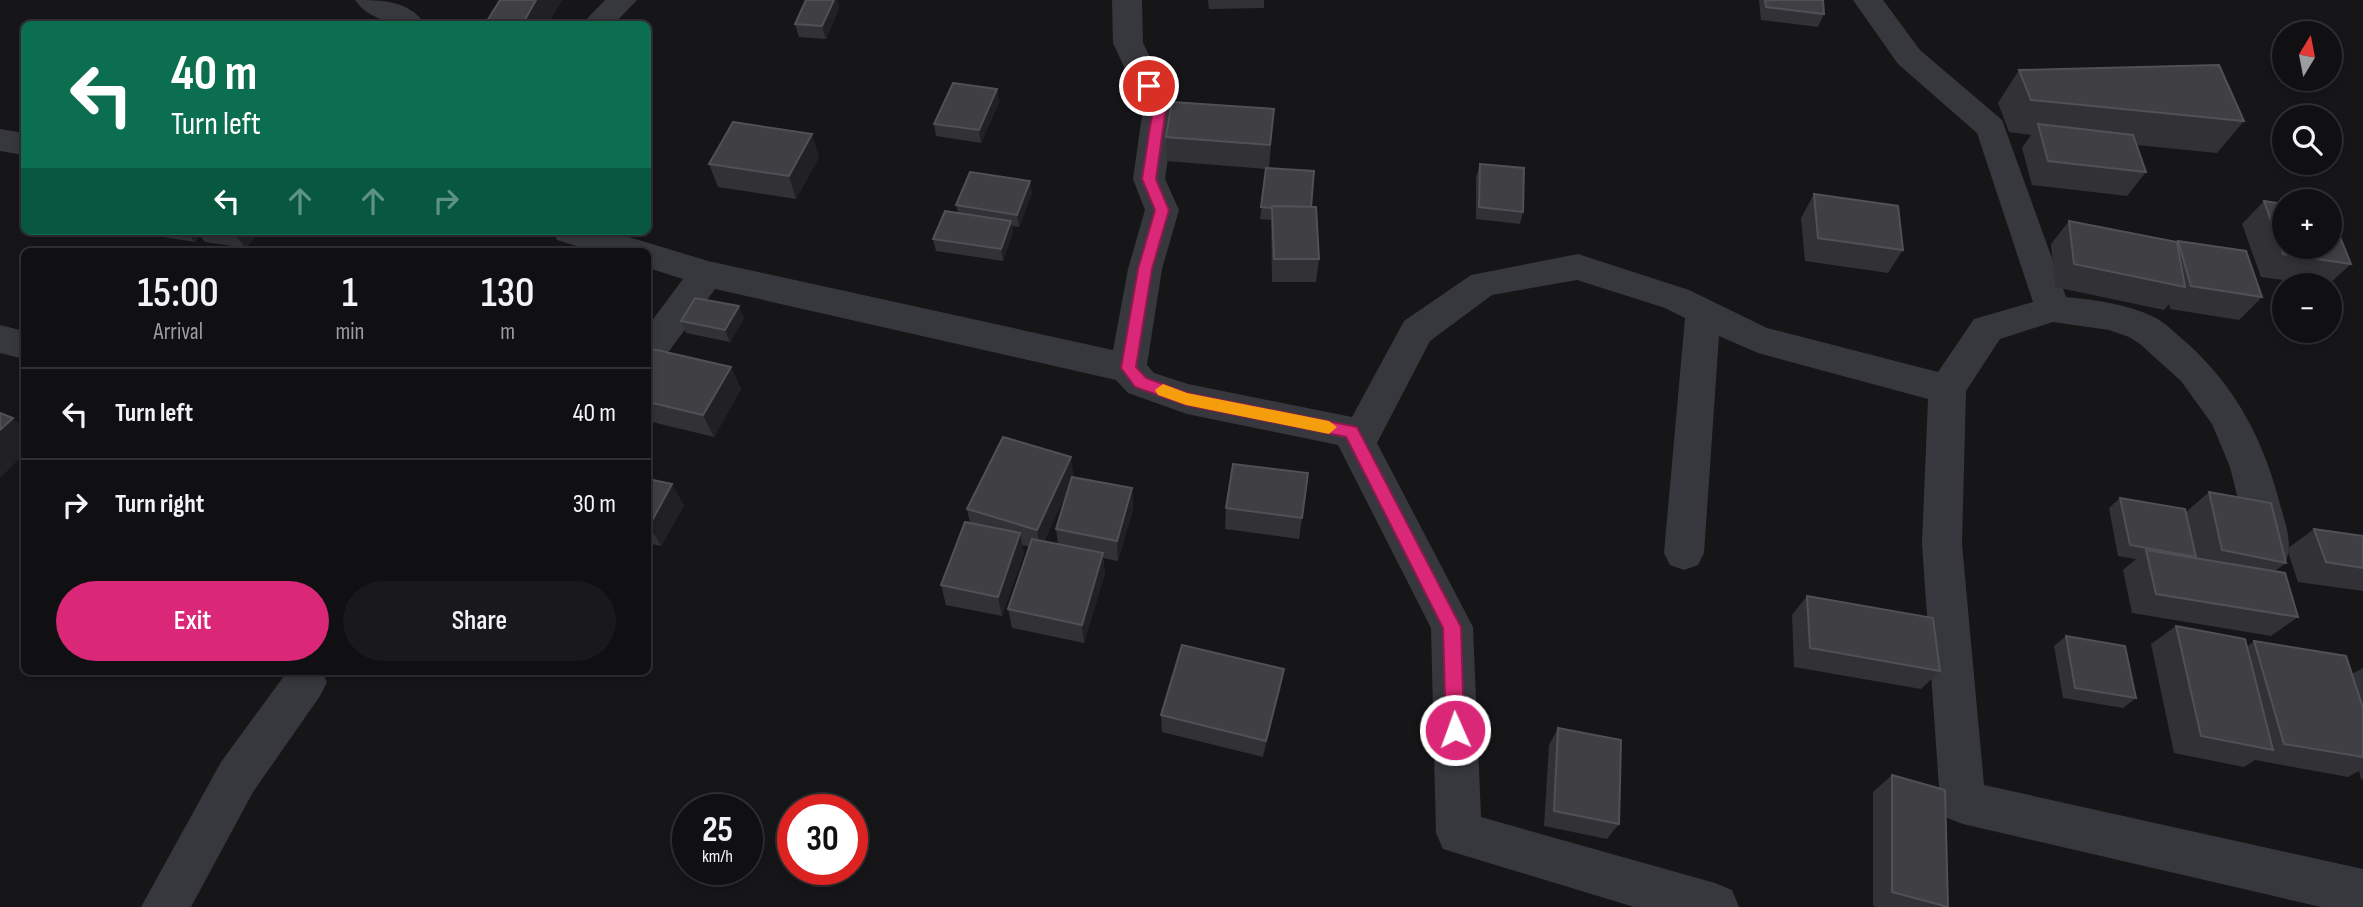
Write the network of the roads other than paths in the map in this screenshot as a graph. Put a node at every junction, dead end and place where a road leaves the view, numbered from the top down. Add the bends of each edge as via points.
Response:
1 (370, 0) edge
2 (622, 0) edge
3 (1127, 0) edge
4 (1868, 0) edge
5 (406, 21) edge
6 (600, 21) edge
7 (0, 139) edge
8 (21, 143) edge
9 (582, 235) edge
10 (624, 248) edge
11 (651, 256) edge
12 (707, 274) junction
13 (2053, 309) junction
14 (1703, 312) junction
15 (0, 339) edge
16 (21, 344) edge
17 (651, 348) edge
18 (1128, 368) junction
19 (1947, 389) junction
20 (1357, 444) junction
21 (1684, 553) dead end
22 (2279, 588) edge
23 (305, 682) dead end
24 (2363, 893) edge
25 (165, 907) edge
26 (1715, 907) edge

1 - 5 street
2 - 6 street
3 - 18 street via 1128,43 1159,108 1149,179 1162,210 1145,269
4 - 13 street via 1909,57 1991,128
7 - 8 street
9 - 10 street
11 - 12 street
12 - 17 street
12 - 18 street
13 - 19 street via 1987,329
13 - 22 street via 2098,313 2143,327 2206,382 2244,448
14 - 19 street via 1758,339
14 - 20 street via 1578,267 1483,284 1417,331
14 - 21 street
15 - 16 street
18 - 20 street via 1140,383 1186,399 1352,432
19 - 24 street via 1942,544 1963,802
20 - 26 street via 1452,627 1459,832
23 - 25 street via 237,777

